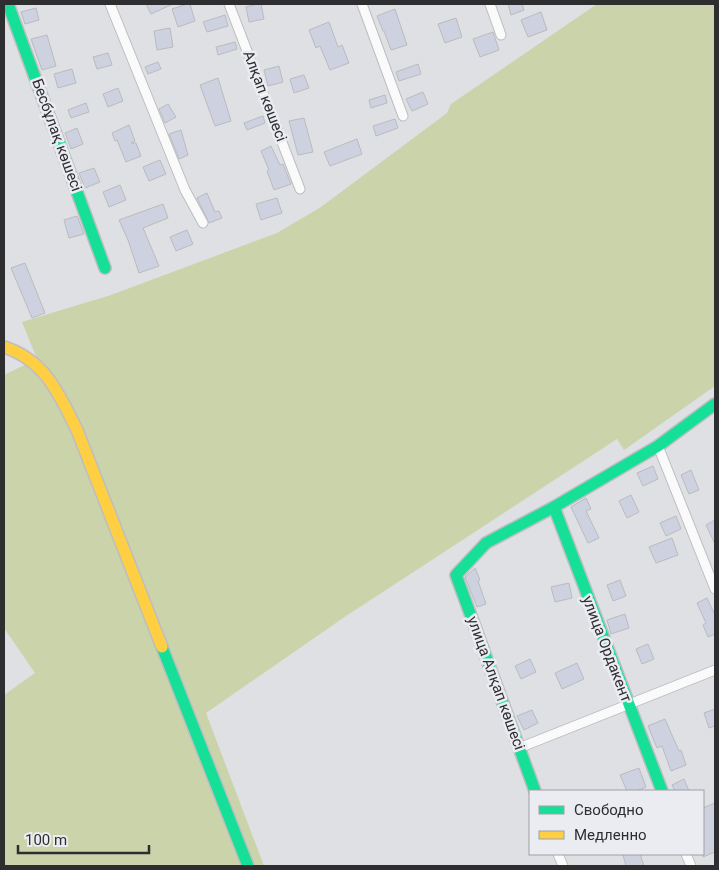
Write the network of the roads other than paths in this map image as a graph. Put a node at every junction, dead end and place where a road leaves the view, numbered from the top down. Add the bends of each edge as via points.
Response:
1 (8, 4) edge
2 (110, 4) edge
3 (230, 4) edge
4 (362, 4) edge
5 (490, 4) edge
6 (501, 35) dead end
7 (403, 116) dead end
8 (300, 189) dead end
9 (202, 223) dead end
10 (105, 268) dead end
11 (4, 347) edge
12 (715, 404) edge
13 (658, 446) junction
14 (554, 507) junction
15 (715, 589) edge
16 (715, 670) edge
17 (628, 706) junction
18 (519, 748) junction
19 (535, 790) edge
20 (662, 790) edge
21 (248, 866) edge

1 - 10 street, Бесбұлақ көшесі
2 - 9 street via 185,190
3 - 8 street, Алқап көшесі
4 - 7 street
5 - 6 street
11 - 21 street via 22,354 41,369 54,386 77,430
12 - 13 street
13 - 14 street
13 - 15 street
14 - 17 street, улица Ордакент
14 - 18 street, улица Алқап көшесі via 486,543 456,576
16 - 17 street
17 - 18 street
17 - 20 street, улица Ордакент
18 - 19 street, улица Алқап көшесі

